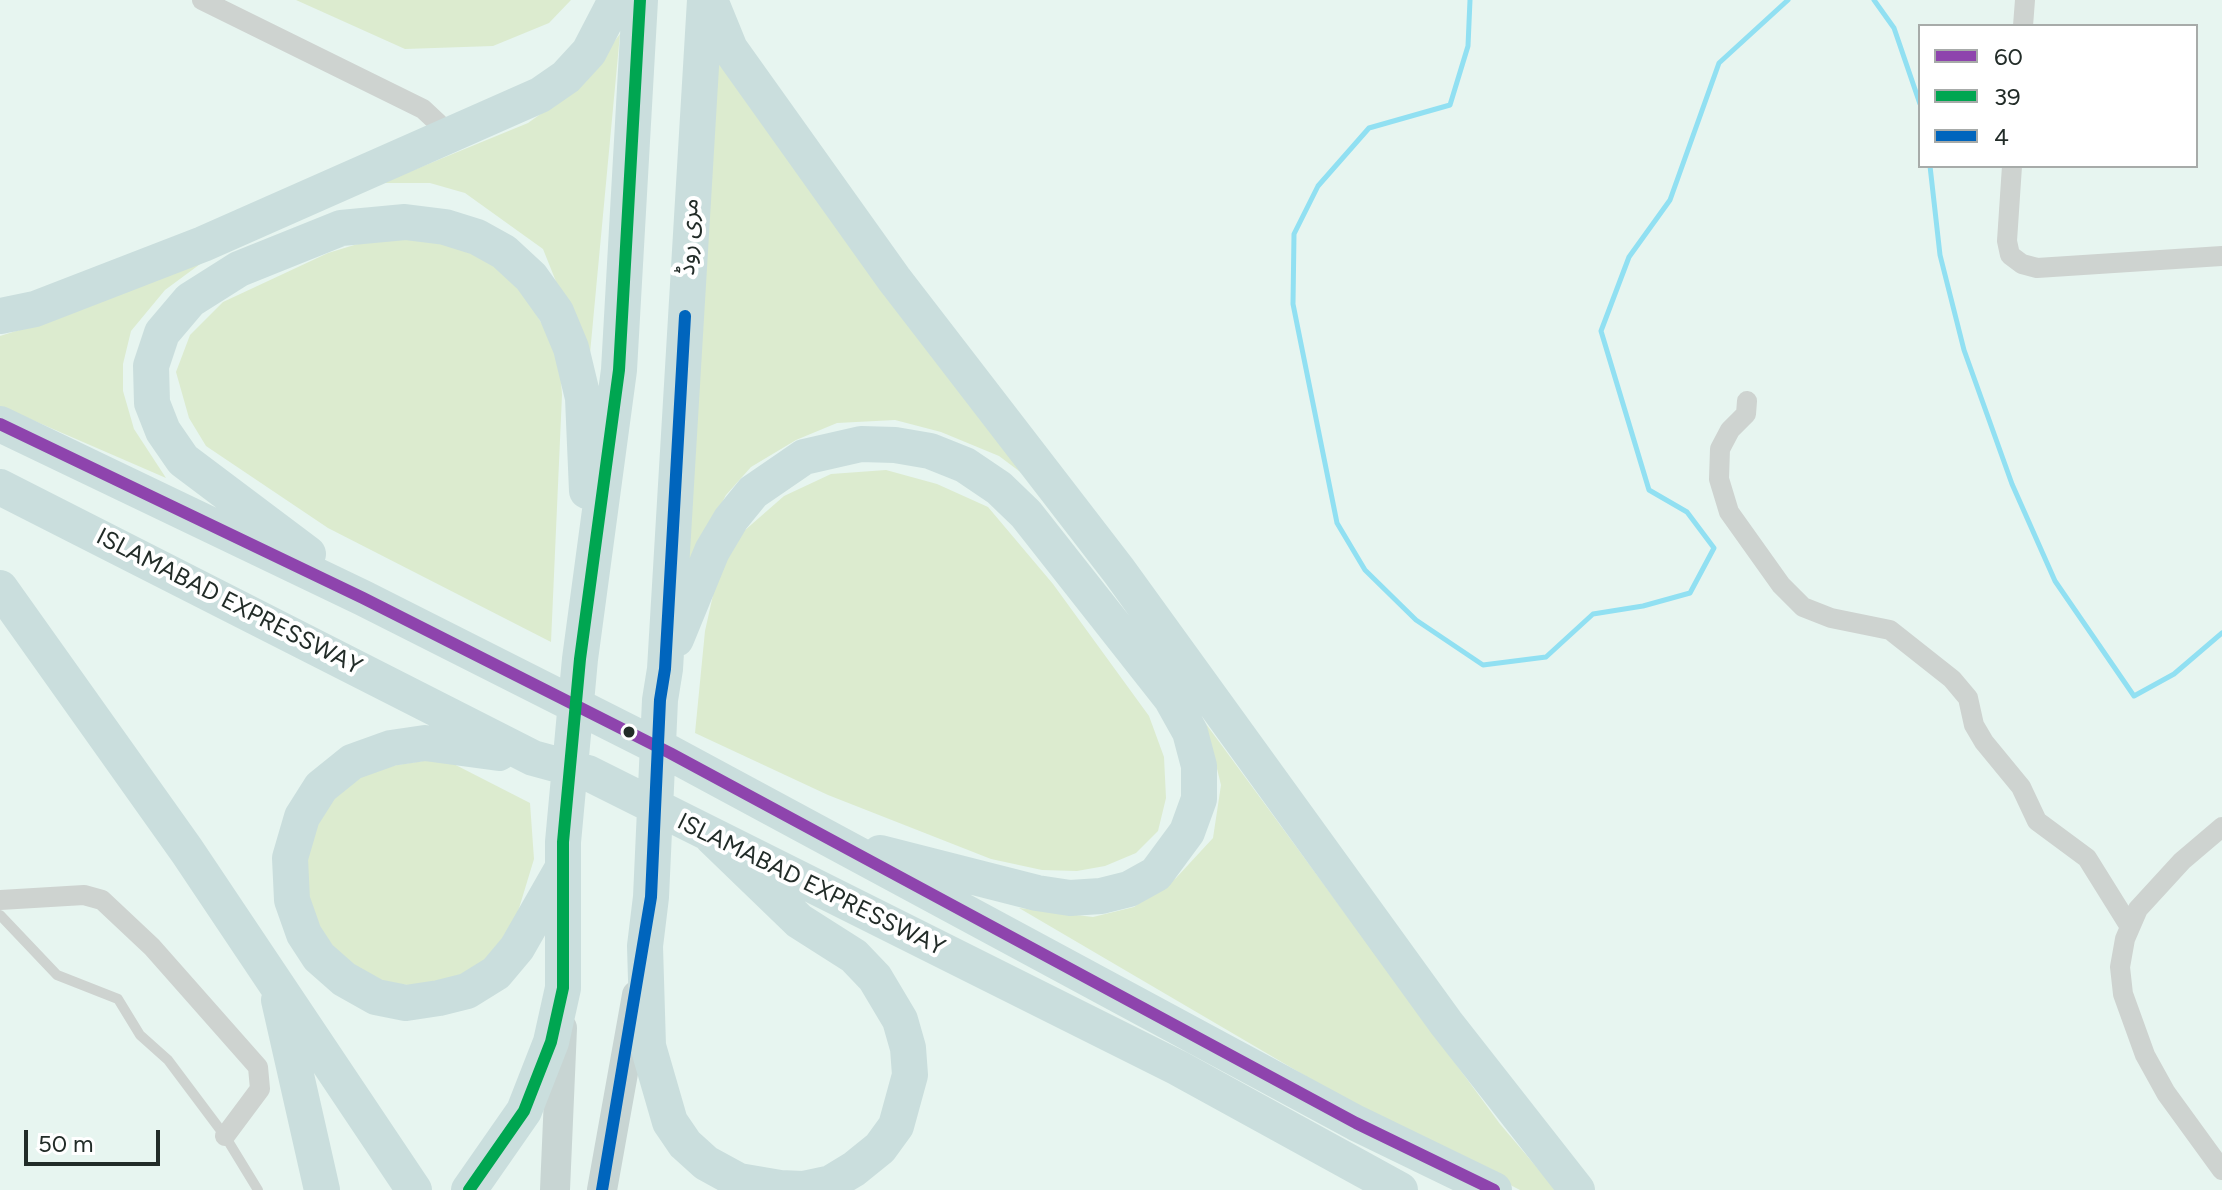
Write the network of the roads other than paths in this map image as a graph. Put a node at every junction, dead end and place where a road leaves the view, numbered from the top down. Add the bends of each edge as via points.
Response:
1 (202, 0) edge
2 (616, 0) edge
3 (640, 0) edge
4 (708, 0) edge
5 (2025, 0) edge
6 (2023, 24) edge
7 (446, 139) junction
8 (2012, 168) edge
9 (2222, 256) edge
10 (0, 316) edge
11 (1747, 401) dead end
12 (0, 424) edge
13 (0, 487) edge
14 (0, 588) edge
15 (592, 588) junction
16 (363, 598) junction
17 (662, 684) junction
18 (533, 758) junction
19 (2222, 827) edge
20 (712, 837) junction
21 (842, 847) junction
22 (562, 856) junction
23 (0, 900) edge
24 (0, 915) edge
25 (2130, 927) junction
26 (645, 946) junction
27 (274, 979) junction
28 (563, 988) junction
29 (225, 1136) junction
30 (2222, 1170) edge
31 (258, 1190) edge
32 (322, 1190) edge
33 (414, 1190) edge
34 (469, 1190) edge
35 (555, 1190) edge
36 (602, 1190) edge
37 (1400, 1190) edge
38 (1494, 1190) edge
39 (1577, 1190) edge

1 - 7 street via 423,109
2 - 7 highway via 589,52 566,77 540,95
3 - 15 highway via 619,370
4 - 17 highway, مری روڈ
4 - 39 highway via 730,49 894,279 1119,571 1446,1023
5 - 6 street
7 - 10 highway via 104,284
8 - 9 street via 2007,241 2010,255 2022,264 2037,268
11 - 25 street via 1746,414 1720,449 1719,479 1729,512 1781,585 1803,607 1890,630 1952,679 1968,698 1984,742 2021,787 2037,821 2087,858
12 - 16 highway, ISLAMABAD EXPRESSWAY
13 - 18 highway, ISLAMABAD EXPRESSWAY
14 - 27 highway
15 - 16 highway via 583,398 556,312 531,277 504,252 466,234 405,222 341,228 239,269 190,300 162,333 151,366 152,403 183,460
15 - 22 highway via 580,659
16 - 21 highway, ISLAMABAD EXPRESSWAY via 670,753
17 - 21 highway via 712,551 753,492 804,457 861,444 930,451 965,465 1017,506 1171,698 1190,732 1199,766 1199,799 1187,832 1156,874 1101,896 1048,895
17 - 26 highway, مری روڈ
18 - 20 highway, ISLAMABAD EXPRESSWAY via 588,773
18 - 22 highway via 425,743 352,762 321,787 302,817 290,858 292,900 319,957 376,997 406,1003 467,991 496,973 517,948
19 - 25 street via 2182,861 2138,909
20 - 26 highway via 799,921 854,956 889,999 908,1048 910,1075 896,1126 880,1148 831,1183 803,1189 739,1181 706,1163 678,1133 661,1098 648,1046
20 - 37 highway, ISLAMABAD EXPRESSWAY via 1178,1068
21 - 38 highway, ISLAMABAD EXPRESSWAY via 1356,1123
22 - 28 highway
23 - 29 street via 84,895 102,900 152,947 258,1067 260,1089
24 - 29 lane via 57,975 118,999 140,1035 168,1060
25 - 30 street via 2120,967 2123,994 2145,1055
26 - 36 main road, مری روڈ
27 - 32 highway
27 - 33 highway
28 - 34 highway via 551,1042 524,1111
28 - 35 main road
29 - 31 lane

